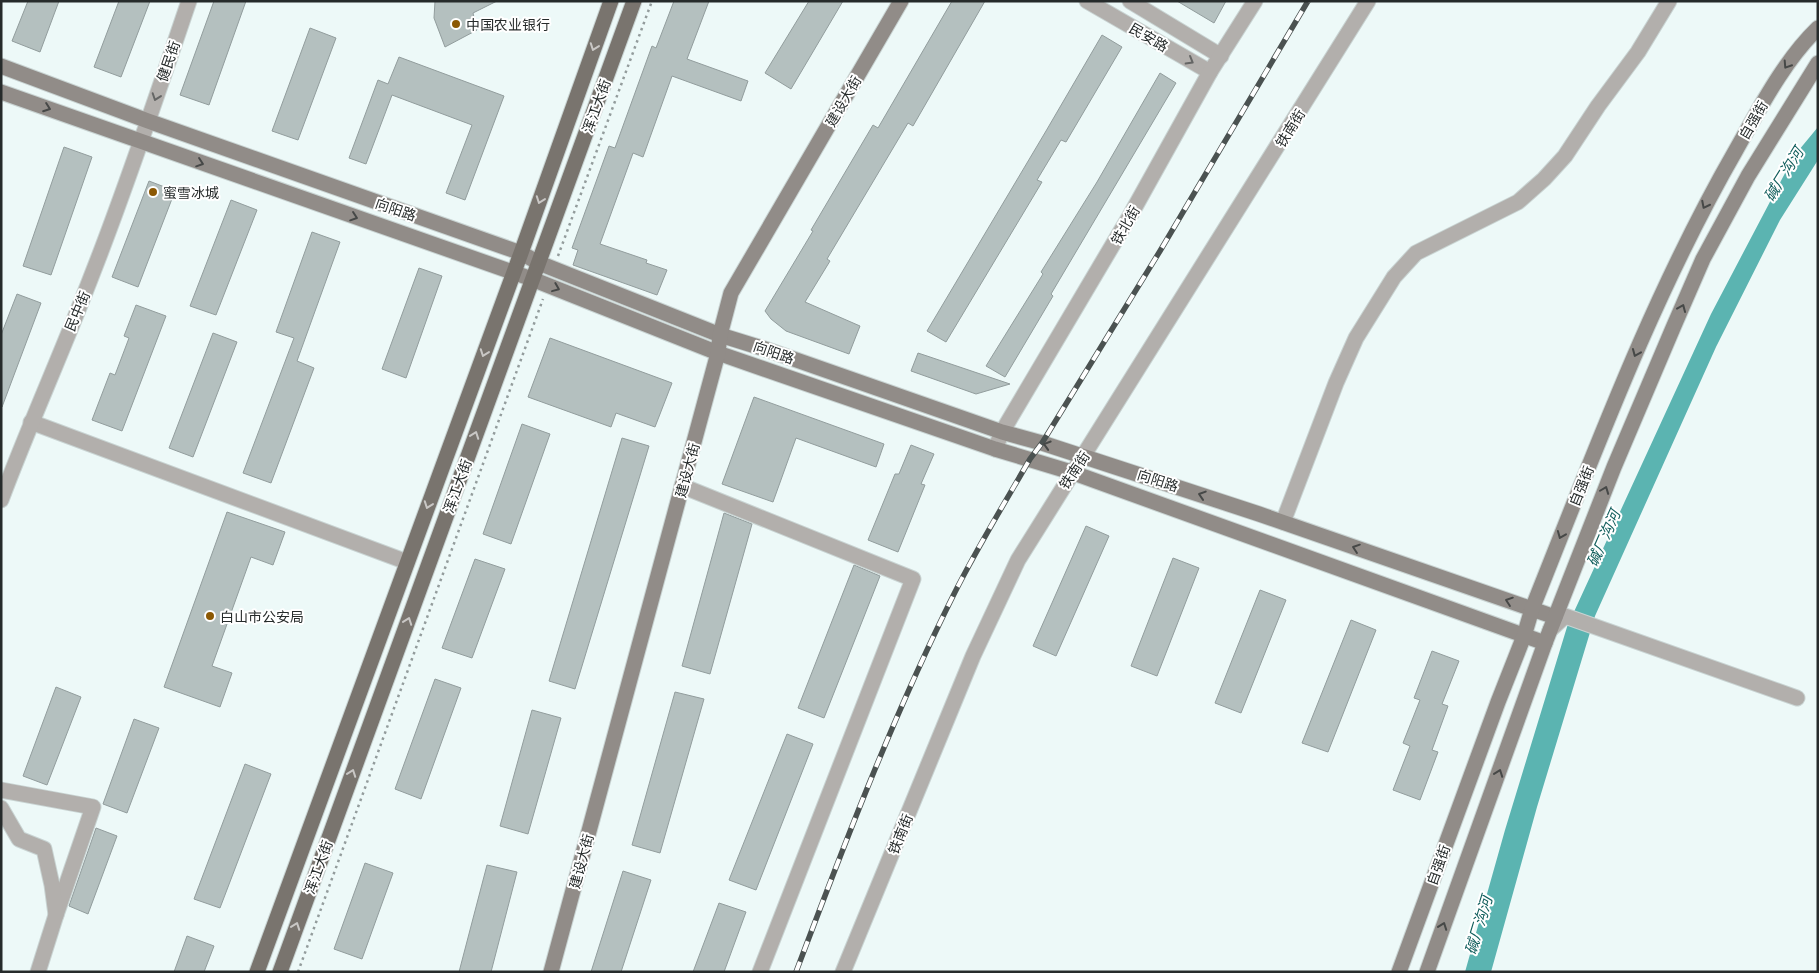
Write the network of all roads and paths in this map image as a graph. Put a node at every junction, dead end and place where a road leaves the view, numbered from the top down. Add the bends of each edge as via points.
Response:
1 (189, 1) edge
2 (611, 1) edge
3 (634, 1) edge
4 (652, 1) edge
5 (901, 1) edge
6 (1087, 1) edge
7 (1130, 1) edge
8 (1255, 1) edge
9 (1368, 1) edge
10 (1669, 1) edge
11 (1818, 28) edge
12 (1221, 56) junction
13 (1818, 63) edge
14 (1, 66) edge
15 (1210, 72) junction
16 (1, 92) edge
17 (148, 121) junction
18 (142, 142) junction
19 (521, 253) junction
20 (539, 263) junction
21 (554, 269) junction
22 (513, 272) junction
23 (532, 279) junction
24 (548, 285) junction
25 (720, 335) junction
26 (718, 353) junction
27 (31, 422) junction
28 (1002, 432) junction
29 (994, 449) junction
30 (1084, 456) junction
31 (1071, 472) junction
32 (682, 486) junction
33 (1, 500) edge
34 (1283, 522) junction
35 (407, 562) junction
36 (1532, 609) junction
37 (1554, 627) junction
38 (1524, 636) junction
39 (1797, 698) dead end
40 (1, 790) edge
41 (1, 808) edge
42 (56, 915) junction
43 (38, 972) edge
44 (257, 972) edge
45 (280, 972) edge
46 (298, 972) edge
47 (550, 972) edge
48 (760, 972) edge
49 (843, 972) edge
50 (1399, 972) edge
51 (1427, 972) edge

1 -> 17 street, 健民街
2 -> 19 main road, 浑江大街
3 - 20 main road, 浑江大街
4 - 21 path
5 - 25 main road, 建设大街 via 732,293
6 -> 15 street, 民安路
7 - 12 street, 民安路
8 - 12 street, 铁北街
9 - 30 street, 铁南街
10 - 34 street via 1638,52 1565,156 1544,179 1518,202 1416,252 1394,277 1356,338
11 -> 36 main road, 自强街 via 1800,45 1762,103 1674,266 1610,413
12 - 15 street, 铁北街
37 -> 13 main road, 自强街 via 1614,467 1704,259 1748,176
14 - 17 main road, 向阳路
15 - 28 street, 铁北街 via 1131,214
16 -> 18 main road, 向阳路
17 - 18 street, 民中街
17 - 19 main road, 向阳路
18 -> 22 main road, 向阳路
18 - 27 street, 民中街 via 93,273
19 - 20 main road, 向阳路
19 - 22 main road, 浑江大街
20 - 21 main road, 向阳路
20 - 23 main road, 浑江大街
21 - 25 main road, 向阳路
22 - 23 main road, 向阳路
22 -> 35 main road, 浑江大街
23 - 24 main road, 向阳路
45 -> 23 main road, 浑江大街
24 -> 26 main road, 向阳路
24 - 46 path
25 - 26 main road, 建设大街
25 - 28 main road, 向阳路
26 - 29 main road, 向阳路
26 - 32 main road, 建设大街
27 - 33 street, 民中街
27 - 35 street
28 - 29 street, 铁北街
30 -> 28 main road, 向阳路
29 - 31 main road, 向阳路
30 - 31 street, 铁南街
34 -> 30 main road, 向阳路
31 - 38 main road, 向阳路
31 - 49 street, 铁南街 via 1018,560 995,607
32 - 47 main road, 建设大街
32 - 48 street via 913,578
36 -> 34 main road, 向阳路
35 - 44 main road, 浑江大街
36 - 37 main road, 向阳路
36 - 38 main road, 自强街
37 - 38 main road, 向阳路
37 - 39 street via 1596,628
51 -> 37 main road, 自强街
38 - 50 main road, 自强街
40 - 42 street via 93,807
41 - 42 street via 19,839 44,849
42 - 43 street

